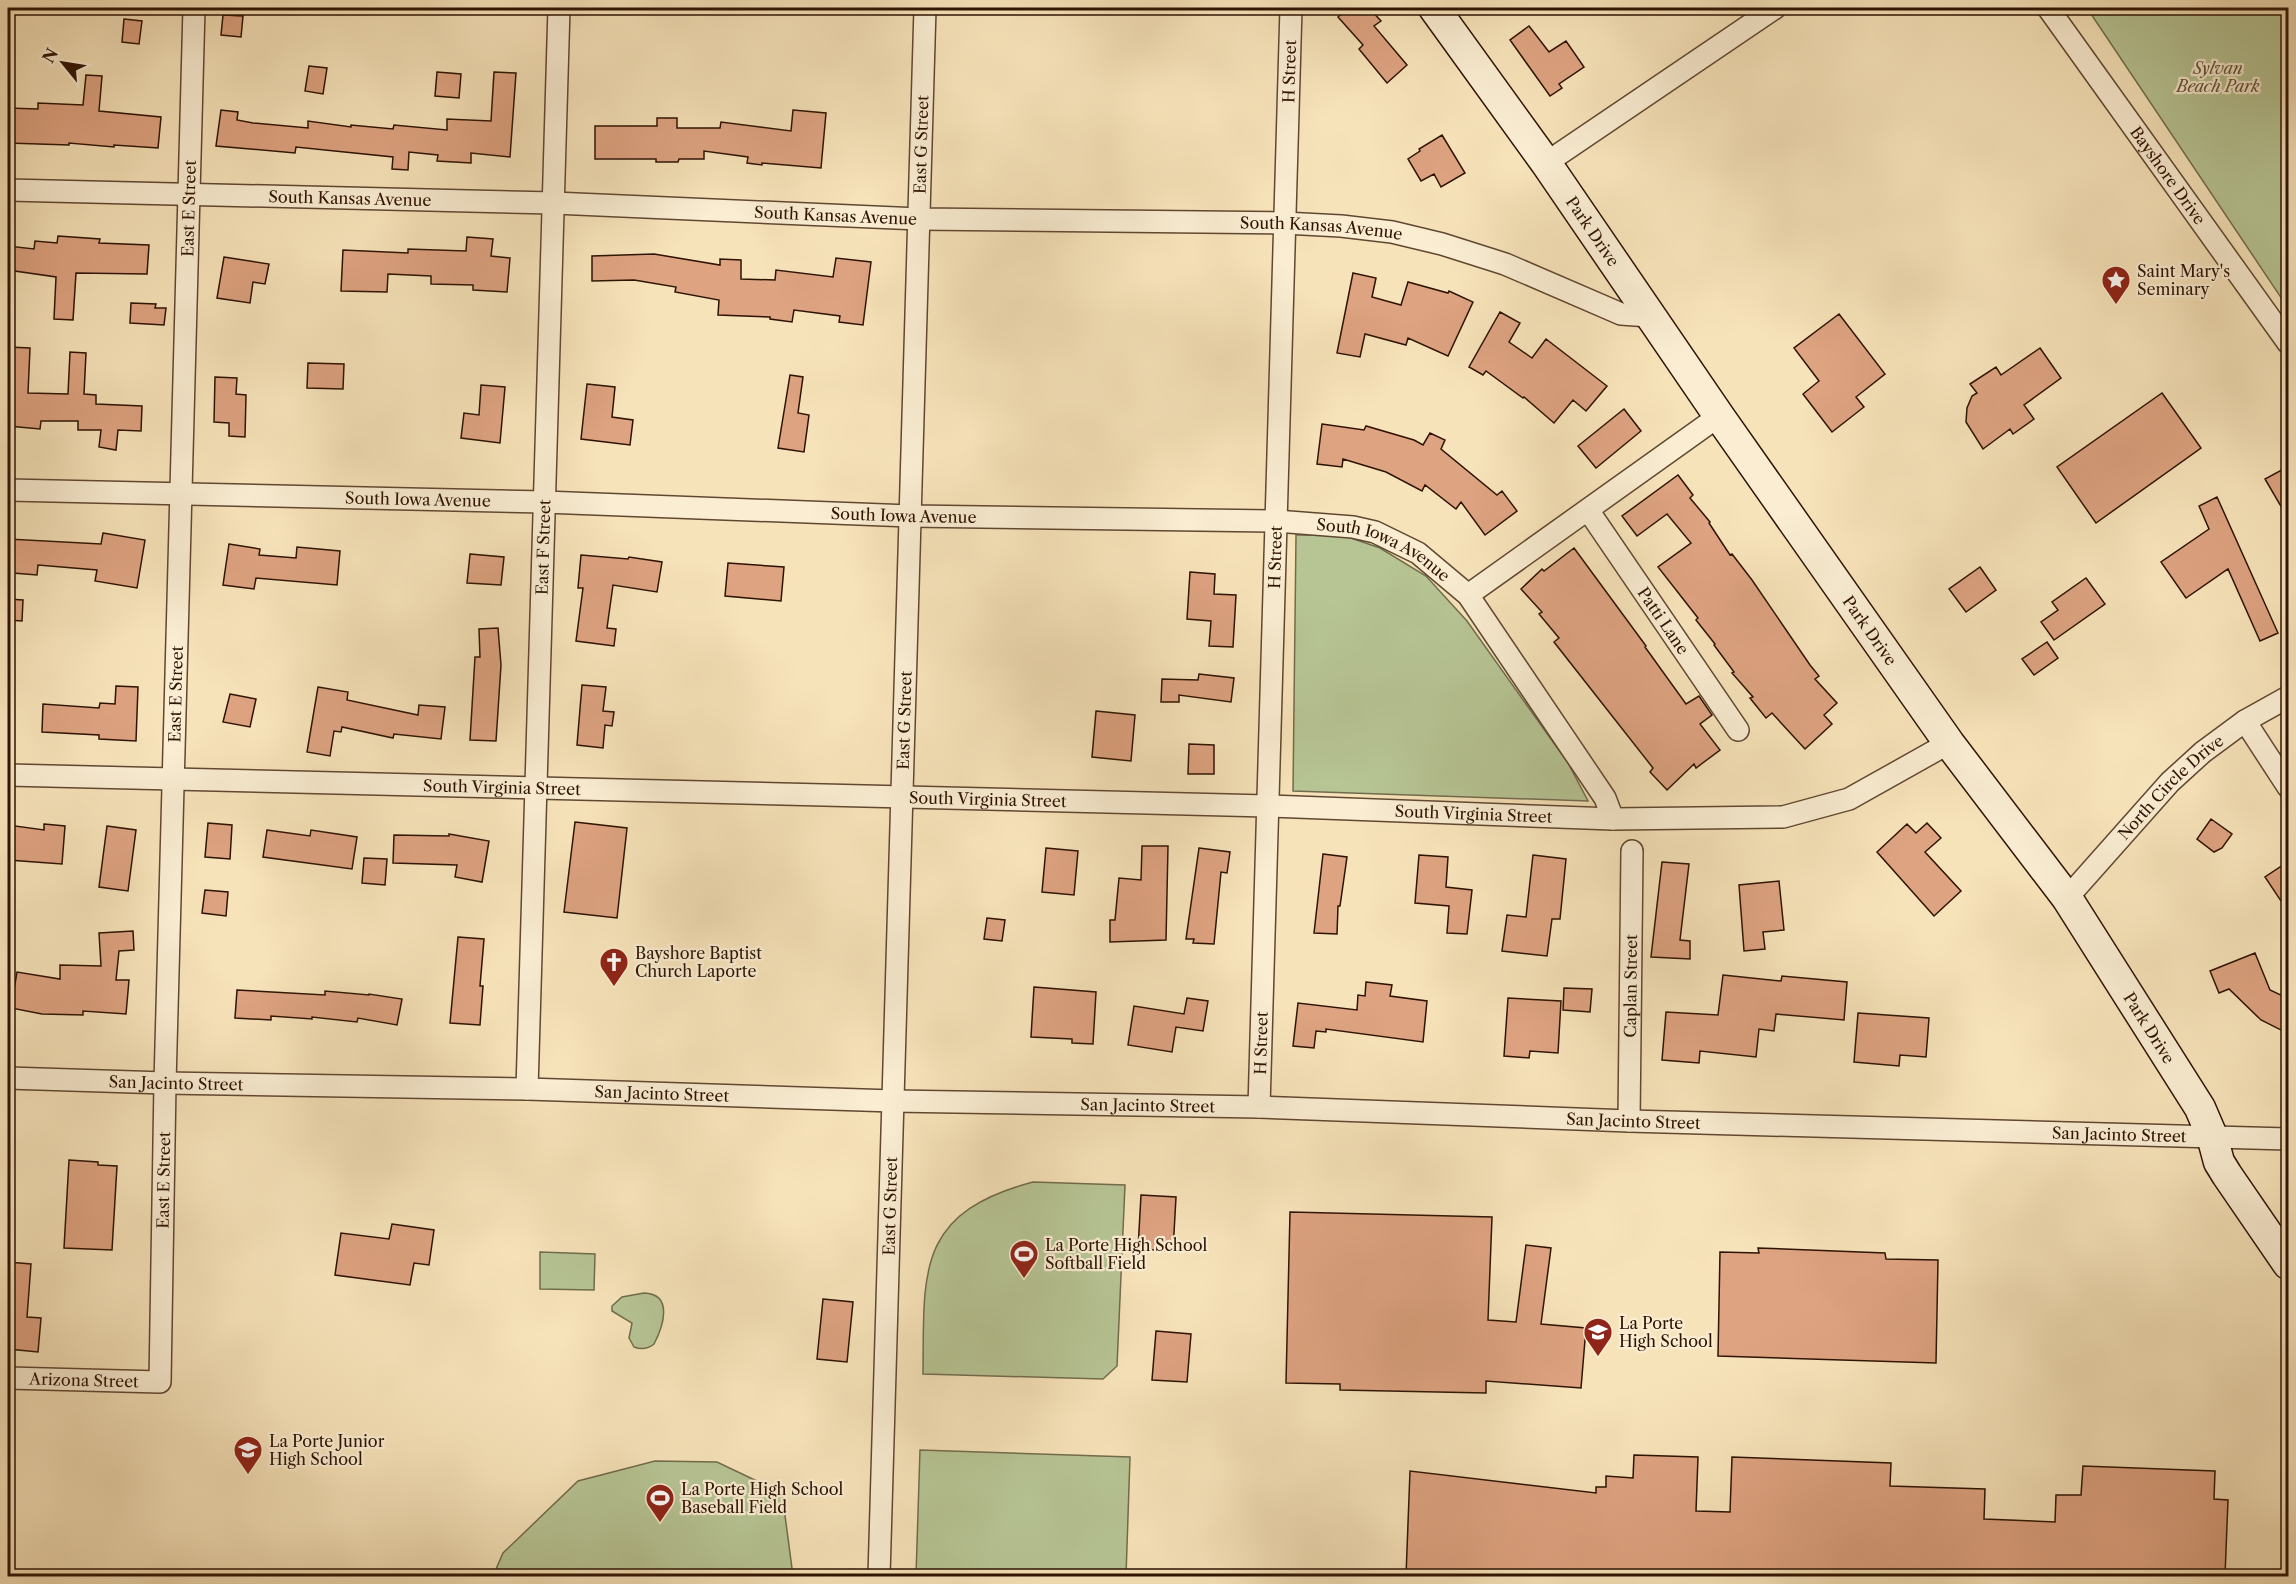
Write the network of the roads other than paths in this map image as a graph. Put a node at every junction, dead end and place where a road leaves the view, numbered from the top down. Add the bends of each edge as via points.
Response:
1 (194, 8) edge
2 (559, 8) edge
3 (925, 8) edge
4 (1291, 8) edge
5 (1434, 8) edge
6 (1775, 8) edge
7 (2048, 8) edge
8 (1546, 164) junction
9 (8, 190) edge
10 (189, 196) junction
11 (554, 203) junction
12 (919, 219) junction
13 (1284, 223) junction
14 (1649, 316) junction
15 (2289, 343) edge
16 (1719, 416) junction
17 (8, 490) edge
18 (180, 494) junction
19 (544, 502) junction
20 (1588, 510) junction
21 (910, 516) junction
22 (1276, 521) junction
23 (1468, 595) junction
24 (2289, 697) edge
25 (2246, 721) junction
26 (1738, 730) dead end
27 (1949, 743) junction
28 (8, 775) edge
29 (173, 780) junction
30 (2289, 787) edge
31 (536, 789) junction
32 (902, 799) junction
33 (1268, 806) junction
34 (1613, 819) junction
35 (1632, 851) dead end
36 (2067, 898) junction
37 (8, 1078) edge
38 (165, 1083) junction
39 (526, 1089) junction
40 (893, 1101) junction
41 (1259, 1107) junction
42 (1629, 1121) junction
43 (2212, 1136) junction
44 (2289, 1139) edge
45 (2289, 1264) edge
46 (8, 1377) edge
47 (160, 1382) joint
48 (879, 1576) edge

1 - 10 street, East E Street
2 - 11 street, East F Street
3 - 12 street, East G Street
4 - 13 street, H Street
5 - 8 street, Park Drive
6 - 8 street
7 - 15 street, Bayshore Drive
8 - 14 street, Park Drive
9 - 10 street, South Kansas Avenue
10 - 11 street, South Kansas Avenue
10 - 18 street, East E Street
11 - 12 street, South Kansas Avenue
11 - 19 street, East F Street
12 - 13 street, South Kansas Avenue
12 - 21 street, East G Street
13 - 14 street, South Kansas Avenue via 1382,231 1442,244 1505,264 1621,314
13 - 22 street, H Street
14 - 16 street, Park Drive
16 - 20 street, South Iowa Avenue
16 - 27 street, Park Drive
17 - 18 street, South Iowa Avenue
18 - 19 street, South Iowa Avenue
18 - 29 street, East E Street
19 - 21 street, South Iowa Avenue
19 - 31 street, East F Street
20 - 23 street, South Iowa Avenue
20 - 26 street, Patti Lane
21 - 22 street, South Iowa Avenue
21 - 32 street, East G Street
22 - 23 street, South Iowa Avenue via 1353,526 1376,532 1418,553
22 - 33 street, H Street
23 - 34 street via 1605,798
24 - 25 street, North Circle Drive
25 - 30 street
25 - 36 street, North Circle Drive via 2170,782
27 - 34 street, South Virginia Street via 1849,799 1783,817
27 - 36 street, Park Drive
28 - 29 street, South Virginia Street
29 - 31 street, South Virginia Street
29 - 38 street, East E Street
31 - 32 street, South Virginia Street
31 - 39 street, East F Street
32 - 33 street, South Virginia Street
32 - 40 street, East G Street
33 - 34 street, South Virginia Street
33 - 41 street, H Street
35 - 42 street, Caplan Street
36 - 43 street, Park Drive via 2200,1108
37 - 38 street, San Jacinto Street
38 - 39 street, San Jacinto Street
38 - 47 street, East E Street
39 - 40 street, San Jacinto Street
40 - 41 street, San Jacinto Street
40 - 48 street, East G Street
41 - 42 street, San Jacinto Street
42 - 43 street, San Jacinto Street
43 - 44 street, San Jacinto Street
43 - 45 street, Park Drive via 2219,1162
46 - 47 street, Arizona Street

